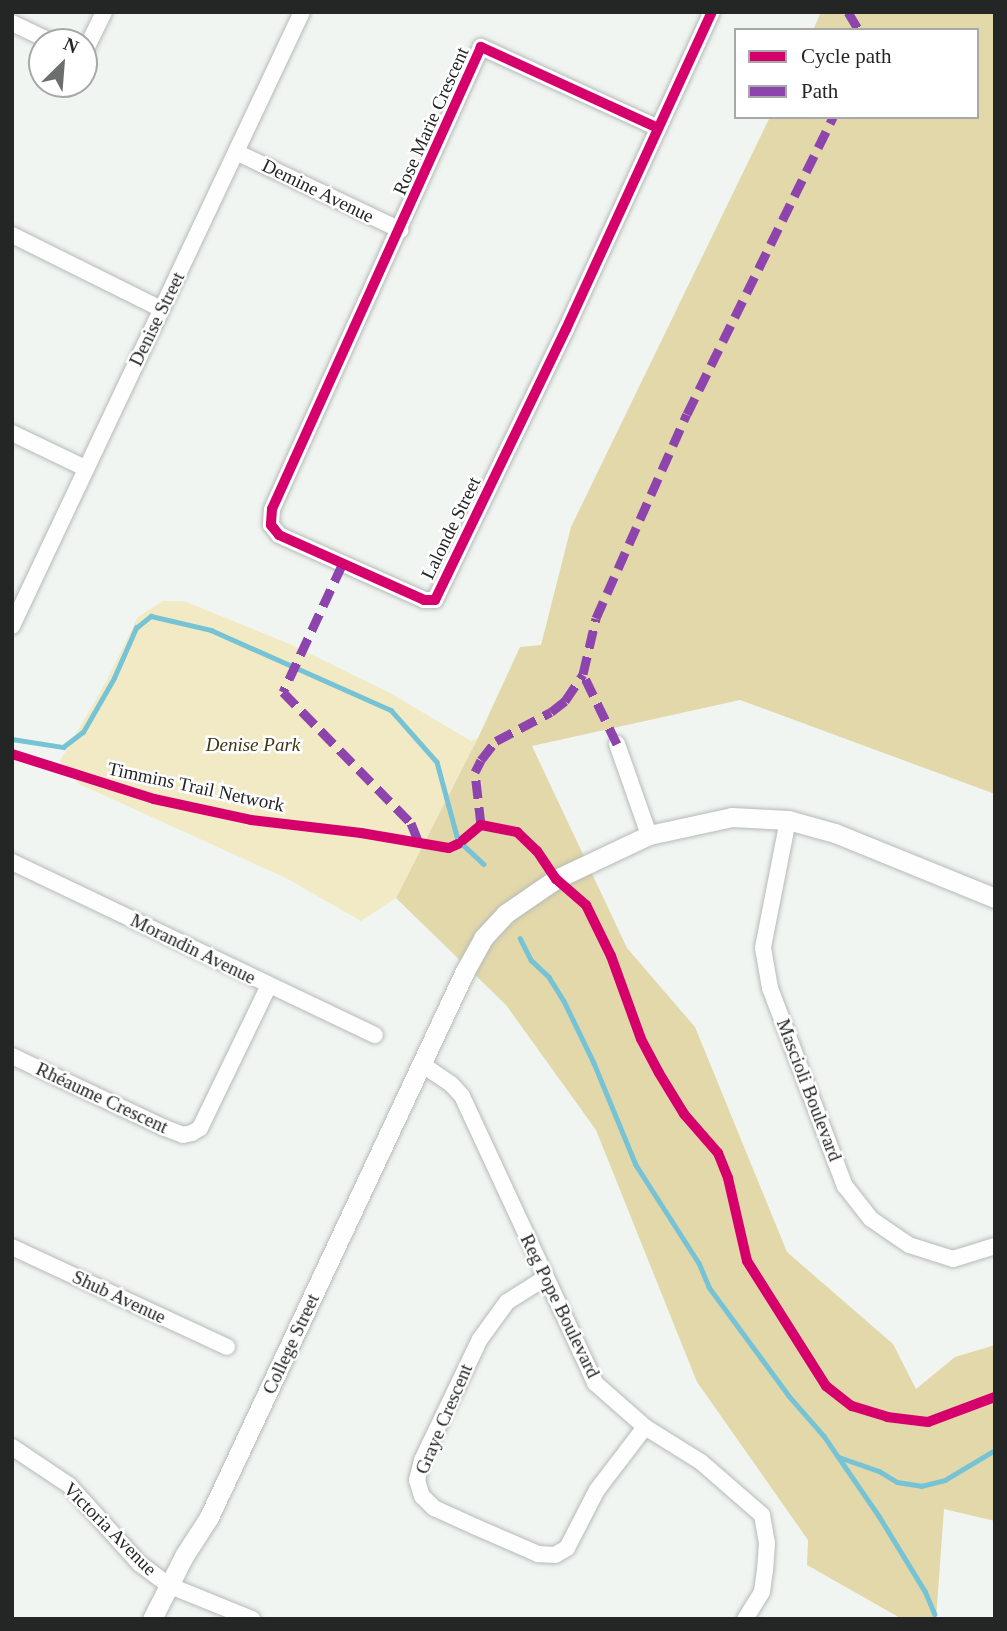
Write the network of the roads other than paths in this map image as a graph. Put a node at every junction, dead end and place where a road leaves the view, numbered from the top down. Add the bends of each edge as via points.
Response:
1 (104, 12) edge
2 (302, 12) edge
3 (712, 12) edge
4 (12, 23) edge
5 (96, 28) edge
6 (28, 31) edge
7 (658, 128) junction
8 (236, 152) junction
9 (400, 230) junction
10 (12, 235) edge
11 (161, 309) junction
12 (12, 433) edge
13 (85, 468) junction
14 (12, 626) edge
15 (617, 744) dead end
16 (788, 820) junction
17 (649, 835) junction
18 (12, 862) edge
19 (995, 898) edge
20 (269, 985) junction
21 (374, 1035) dead end
22 (12, 1056) edge
23 (423, 1065) junction
24 (995, 1246) edge
25 (12, 1247) edge
26 (545, 1278) junction
27 (227, 1347) dead end
28 (645, 1427) junction
29 (12, 1447) edge
30 (169, 1585) junction
31 (152, 1619) edge
32 (251, 1619) edge
33 (745, 1619) edge

1 - 5 street
2 - 8 street, Denise Street
3 - 7 street, Lalonde Street
4 - 6 street
7 - 9 street, Rose Marie Crescent via 481,47
7 - 9 street, Lalonde Street via 445,581 430,601 292,544 271,525 272,509
8 - 9 street, Demine Avenue
8 - 11 street, Denise Street
10 - 11 street
11 - 13 street, Denise Street
12 - 13 street
13 - 14 street, Denise Street
15 - 17 street
16 - 17 street, College Street via 732,817
16 - 19 street, College Street via 835,833
16 - 24 street, Mascioli Boulevard via 763,947 770,988 845,1186 871,1219 909,1245 953,1259
17 - 23 street, College Street via 556,879 505,914 483,938 465,971
18 - 20 street, Morandin Avenue
20 - 21 street, Morandin Avenue
20 - 22 street, Rhéaume Crescent via 200,1128 192,1133 183,1135 165,1128
23 - 26 street, Reg Pope Boulevard via 462,1096
23 - 30 street, College Street via 209,1517
25 - 27 street, Shub Avenue
26 - 28 street, Reg Pope Boulevard via 595,1382
26 - 28 street, Graye Crescent via 507,1302 480,1339 422,1460 417,1480 422,1496 434,1508 476,1527 538,1554 555,1555 567,1548 597,1490
28 - 33 street, Reg Pope Boulevard via 701,1462 762,1515 767,1543 762,1592
29 - 30 street, Victoria Avenue via 69,1485 139,1563
30 - 31 street, College Street
30 - 32 street, Victoria Avenue

